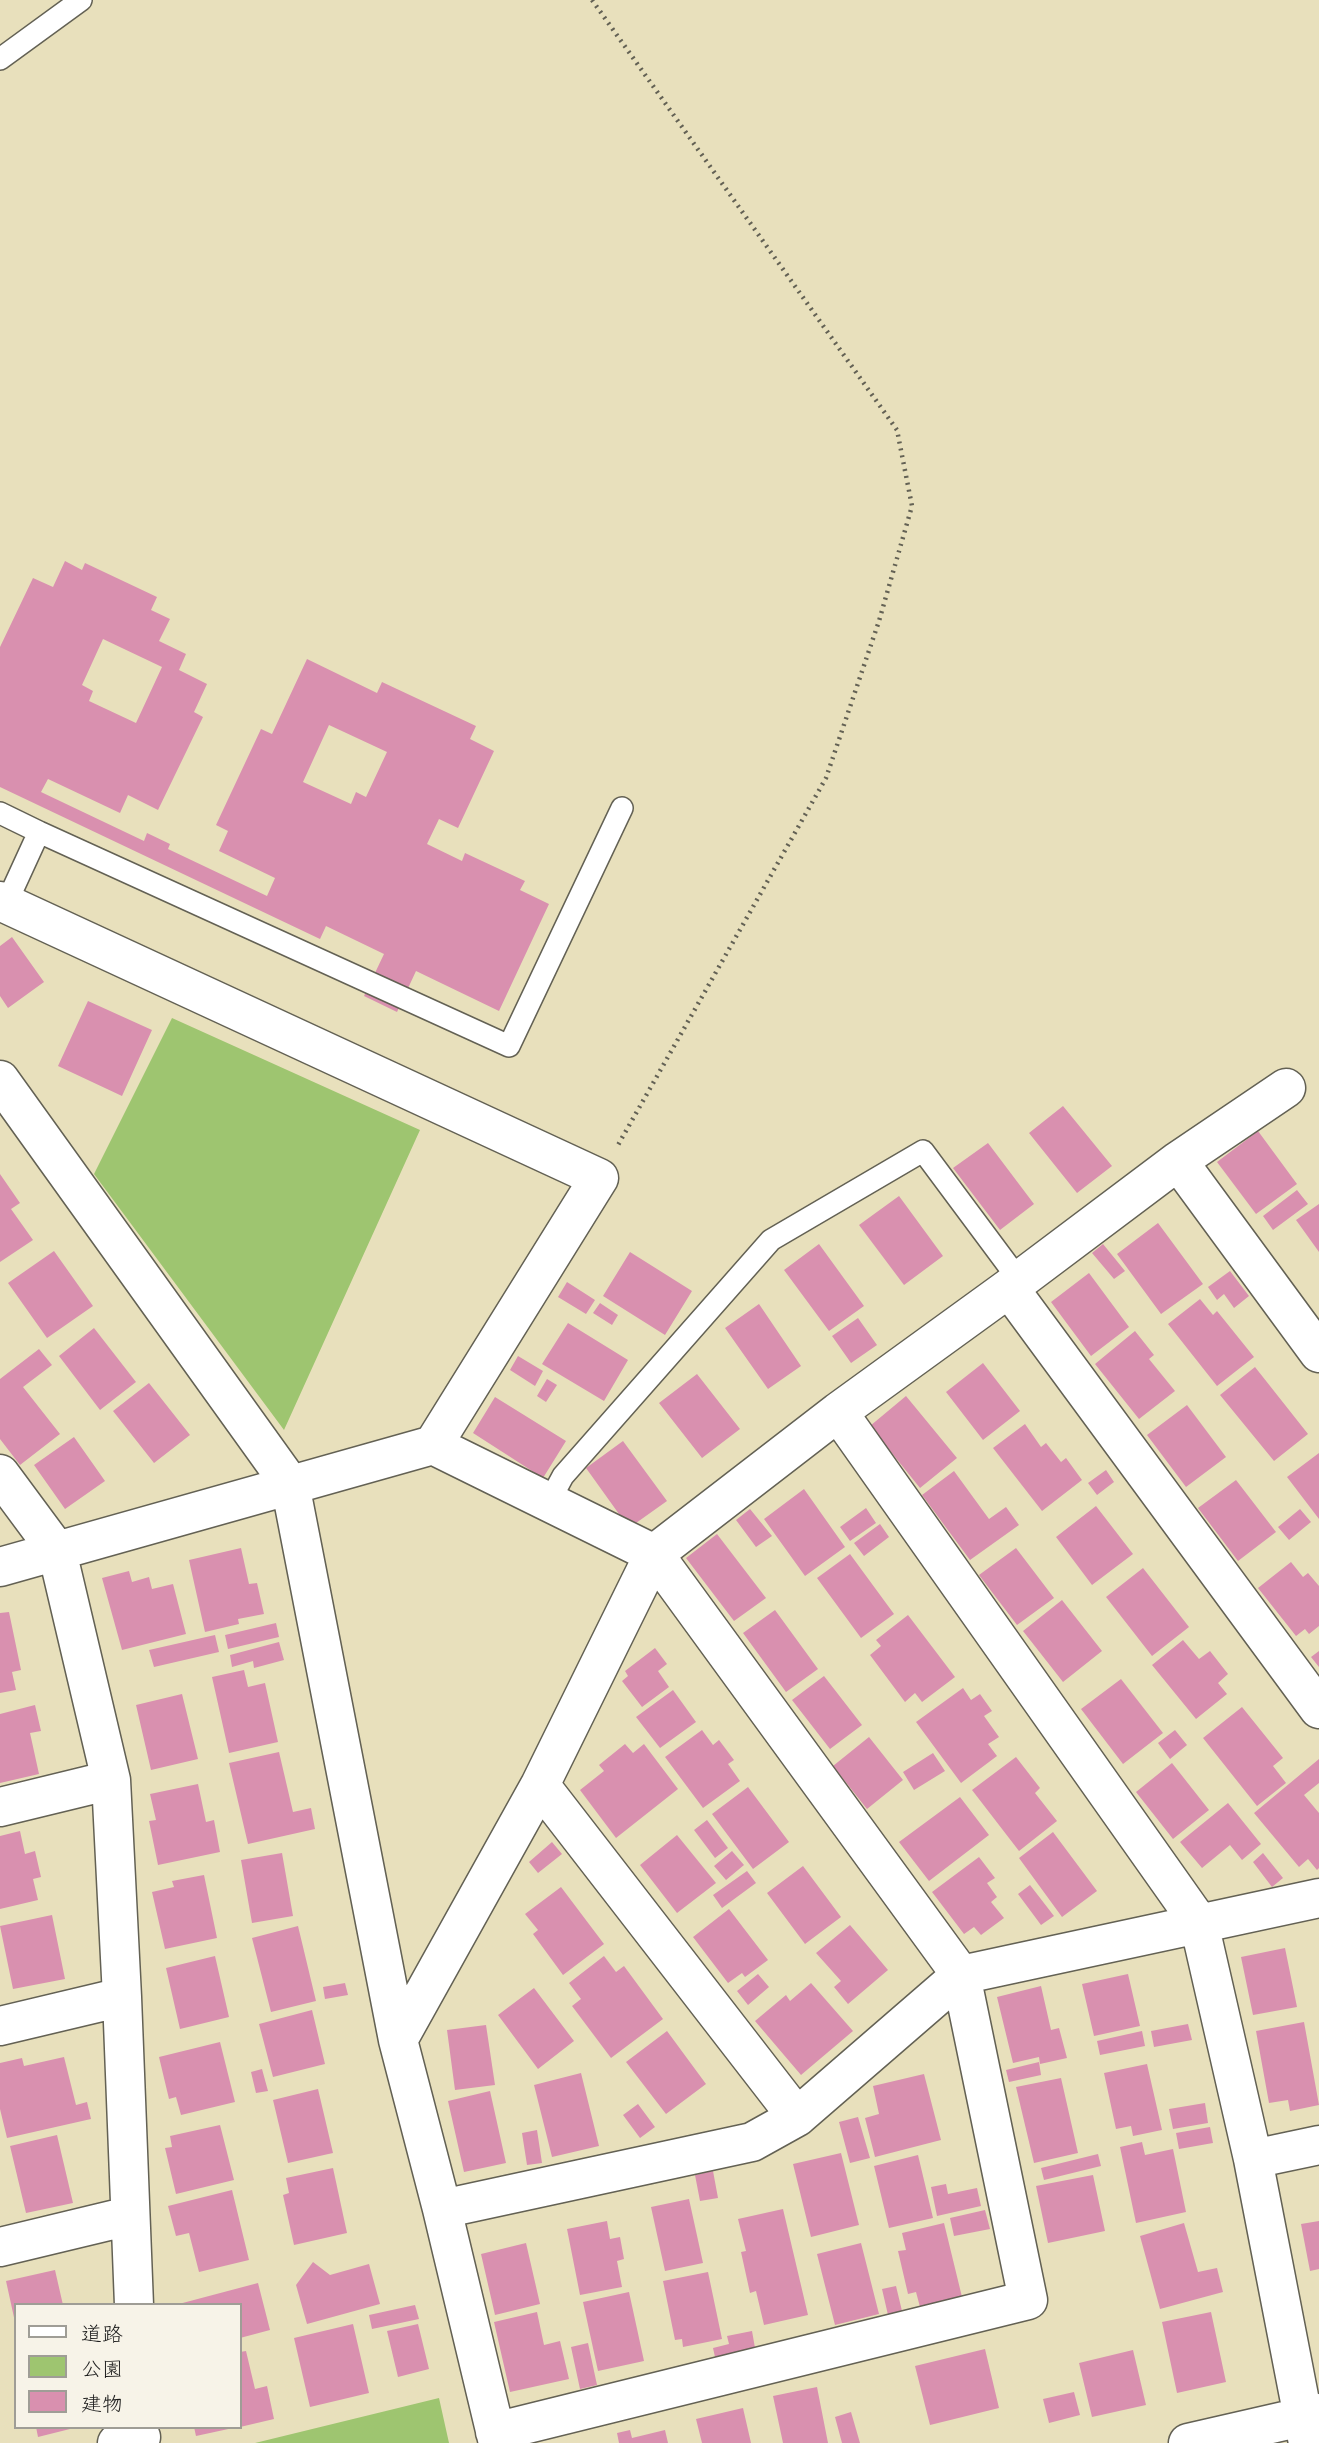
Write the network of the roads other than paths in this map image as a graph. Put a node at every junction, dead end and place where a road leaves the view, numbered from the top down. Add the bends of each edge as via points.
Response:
1 (81, 0) edge
2 (0, 60) edge
3 (622, 808) dead end
4 (0, 813) edge
5 (39, 832) junction
6 (2, 905) edge
7 (0, 1080) edge
8 (1286, 1088) dead end
9 (1178, 1161) junction
10 (1014, 1284) junction
11 (1319, 1353) edge
12 (838, 1412) junction
13 (433, 1445) junction
14 (0, 1474) edge
15 (290, 1484) junction
16 (549, 1502) junction
17 (57, 1551) junction
18 (654, 1554) junction
19 (0, 1567) edge
20 (1319, 1709) edge
21 (111, 1780) junction
22 (540, 1785) junction
23 (0, 1807) edge
24 (1319, 1898) edge
25 (1199, 1923) junction
26 (961, 1975) junction
27 (122, 1997) junction
28 (0, 2026) edge
29 (397, 2040) junction
30 (797, 2117) junction
31 (1319, 2145) edge
32 (1253, 2160) junction
33 (442, 2209) junction
34 (129, 2216) junction
35 (0, 2247) edge
36 (134, 2303) edge
37 (1310, 2424) edge
38 (497, 2438) edge
39 (1188, 2443) edge

1 - 2 lane
3 - 5 lane via 509,1046
4 - 5 lane
5 - 6 lane
6 - 13 street via 599,1178
7 - 15 street
8 - 9 street
9 - 10 street
9 - 11 street
10 - 12 street
10 - 16 lane via 923,1152 771,1240 563,1476
10 - 20 street
12 - 18 street
12 - 25 street
13 - 15 street
13 - 16 street
14 - 17 street
15 - 17 street
15 - 29 street
16 - 18 street
17 - 19 street
17 - 21 street
18 - 22 street
18 - 26 street
21 - 23 street
21 - 27 street
22 - 29 street
22 - 30 street
24 - 25 street
25 - 26 street
25 - 32 street
26 - 30 street
26 - 38 street via 1028,2300
27 - 28 street
27 - 34 street
29 - 33 street
30 - 33 street via 752,2141
31 - 32 street
32 - 37 street
33 - 38 street
34 - 35 street
34 - 36 street
37 - 39 street

